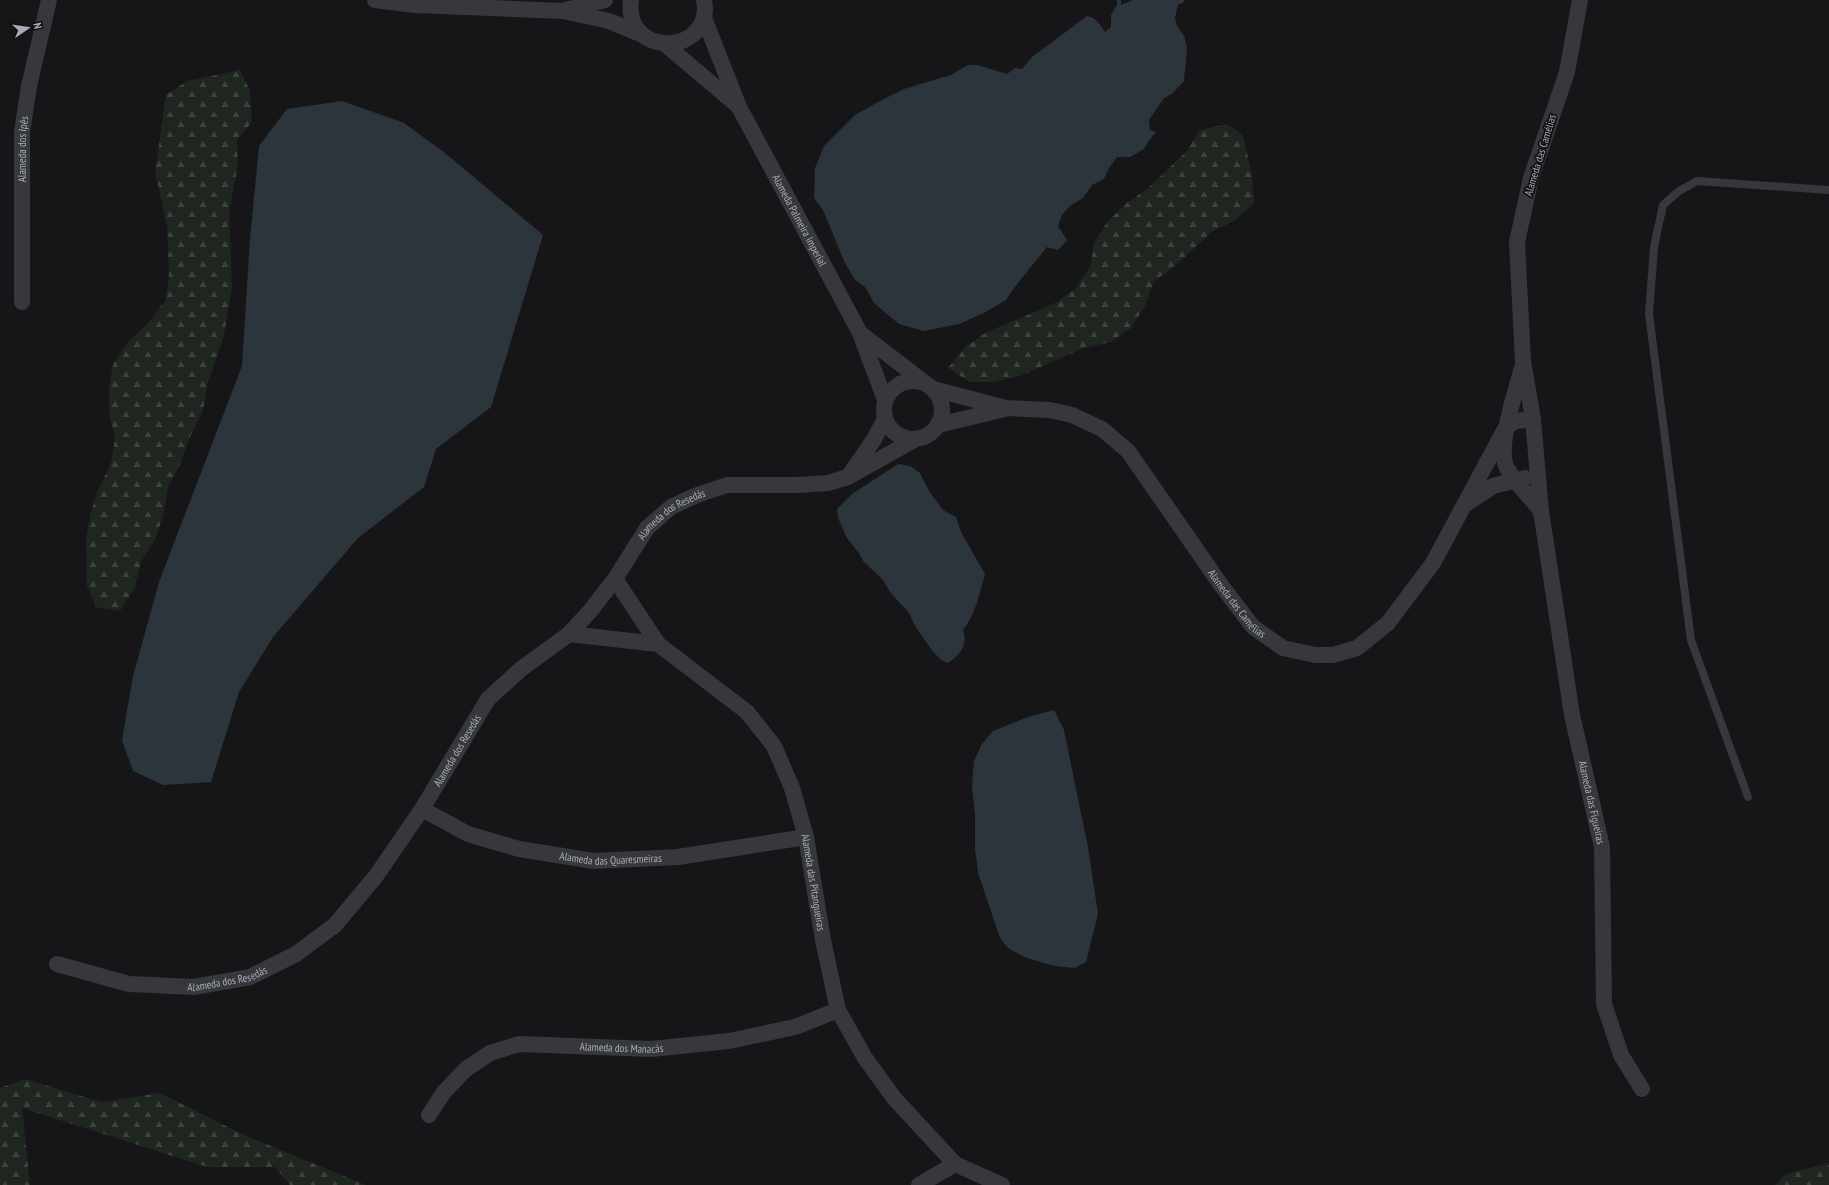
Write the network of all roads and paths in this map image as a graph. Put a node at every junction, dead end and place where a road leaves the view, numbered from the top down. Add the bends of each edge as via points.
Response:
1 (49, 0) edge
2 (375, 0) edge
3 (605, 0) edge
4 (631, 0) edge
5 (704, 0) edge
6 (1580, 0) edge
7 (563, 11) junction
8 (704, 18) junction
9 (643, 35) junction
10 (666, 45) junction
11 (739, 107) junction
12 (1829, 190) edge
13 (22, 302) dead end
14 (860, 333) junction
15 (1523, 361) junction
16 (929, 386) junction
17 (885, 400) junction
18 (1006, 408) junction
19 (885, 419) junction
20 (1533, 419) junction
21 (938, 425) junction
22 (1506, 427) junction
23 (914, 440) junction
24 (1538, 474) junction
25 (848, 477) junction
26 (1516, 481) junction
27 (1465, 504) junction
28 (1541, 511) junction
29 (616, 579) junction
30 (569, 634) junction
31 (658, 644) junction
32 (1748, 797) dead end
33 (422, 809) junction
34 (806, 837) junction
35 (58, 964) dead end
36 (838, 1010) junction
37 (1642, 1089) dead end
38 (429, 1115) dead end
39 (955, 1164) junction
40 (919, 1185) edge
41 (1002, 1185) edge

1 - 13 street, Alameda dos Ipês via 29,86 22,132
2 - 7 street via 415,5
3 - 7 street
4 - 9 street via 631,14 635,26
5 - 8 street
6 - 15 street, Alameda das Camélias via 1567,72 1531,178 1517,242
7 - 9 street via 609,22
8 - 10 street via 689,38
8 - 11 street
9 - 10 street via 654,42
10 - 11 street
11 - 14 street, Alameda Palmeira Imperial
12 - 32 lane via 1697,181 1679,191 1663,205 1654,247 1649,314 1691,640
14 - 16 street
14 - 17 street, Alameda Palmeira Imperial
15 - 20 street, Alameda das Camélias
15 - 22 street, Alameda das Camélias
16 - 17 street via 915,381 901,384 890,392
16 - 18 street
16 - 21 street via 939,397 942,406 942,416
17 - 19 street
18 - 21 street
18 - 27 street, Alameda das Camélias via 1050,410 1072,415 1102,429 1128,451 1253,627 1282,648 1315,655 1333,656 1357,648 1388,623 1433,563
19 - 23 street via 896,435
19 - 25 street
20 - 22 street via 1521,419
20 - 24 street, Alameda das Camélias
21 - 23 street via 924,438
22 - 26 street via 1504,461 1507,470
22 - 27 street, Alameda das Camélias
23 - 25 street, Alameda dos Resedás
24 - 26 street
24 - 28 street, Alameda das Figueiras
25 - 29 street, Alameda dos Resedás via 828,483 798,485 727,485 697,495 671,507 647,528
26 - 27 street via 1493,486
26 - 28 street
28 - 37 street, Alameda das Figueiras via 1572,715 1602,847 1604,1004 1621,1055
29 - 30 street, Alameda dos Resedás
29 - 31 street, Alameda das Pitangueiras
30 - 31 street
30 - 33 street, Alameda dos Resedás via 521,669 488,699
31 - 34 street, Alameda das Pitangueiras via 747,712 774,746 792,788
33 - 34 street, Alameda das Quaresmeiras via 468,834 497,843 594,861 678,857
33 - 35 street, Alameda dos Resedás via 376,876 334,925 296,954 250,977 194,987 129,984
34 - 36 street, Alameda das Pitangueiras via 823,940
36 - 38 street, Alameda dos Manacás via 795,1027 729,1041 651,1049 519,1044 490,1053 466,1069 444,1092
36 - 39 street, Alameda das Pitangueiras via 865,1058 894,1098
39 - 40 street
39 - 41 street, Alameda das Pitangueiras

